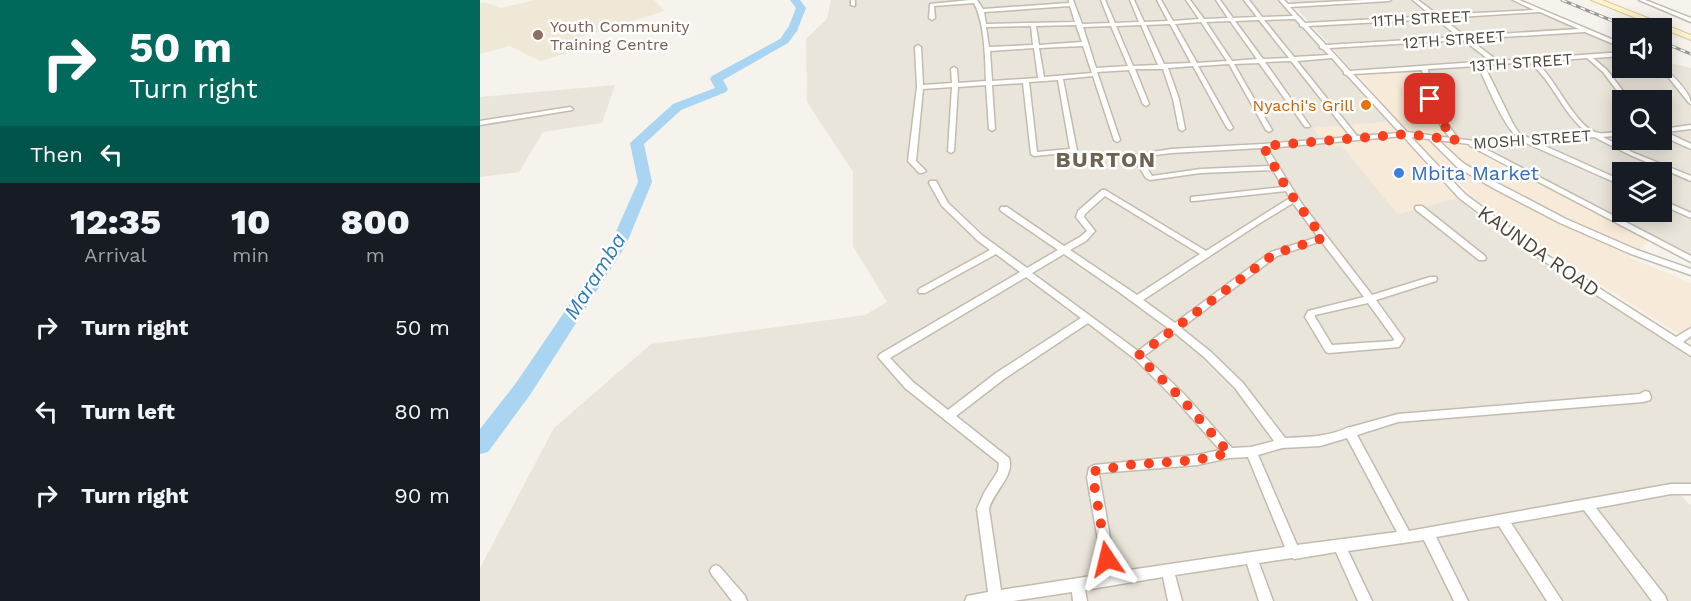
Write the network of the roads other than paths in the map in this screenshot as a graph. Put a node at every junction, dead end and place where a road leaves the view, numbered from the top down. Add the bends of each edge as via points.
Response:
1 (975, 0) edge
2 (1103, 0) edge
3 (1132, 0) edge
4 (1160, 0) edge
5 (1188, 0) edge
6 (1218, 0) edge
7 (1246, 0) edge
8 (1389, 0) edge
9 (1415, 0) edge
10 (1515, 0) edge
11 (1595, 0) edge
12 (1608, 0) edge
13 (1641, 0) edge
14 (1072, 2) edge
15 (1283, 3) edge
16 (1614, 8) junction
17 (981, 11) junction
18 (1540, 11) junction
19 (1295, 16) junction
20 (932, 18) dead end
21 (1437, 18) junction
22 (1261, 19) junction
23 (1233, 20) junction
24 (1691, 20) edge
25 (1201, 21) junction
26 (1173, 23) junction
27 (1143, 24) junction
28 (1033, 25) junction
29 (1078, 25) junction
30 (1114, 25) junction
31 (1302, 25) junction
32 (984, 26) junction
33 (1587, 30) junction
34 (1466, 38) junction
35 (1691, 38) edge
36 (1612, 41) edge
37 (1084, 44) junction
38 (918, 47) dead end
39 (1322, 47) junction
40 (1035, 48) junction
41 (987, 49) junction
42 (1612, 55) edge
43 (1331, 57) junction
44 (1589, 57) junction
45 (1295, 60) junction
46 (1262, 61) junction
47 (1531, 61) junction
48 (1231, 63) junction
49 (1497, 63) junction
50 (1197, 64) junction
51 (1480, 64) junction
52 (1163, 67) junction
53 (1130, 68) junction
54 (954, 69) dead end
55 (1425, 69) junction
56 (1094, 72) junction
57 (1346, 73) junction
58 (1060, 77) junction
59 (1672, 78) edge
60 (1041, 80) junction
61 (1026, 81) junction
62 (989, 83) junction
63 (955, 85) junction
64 (920, 87) junction
65 (1619, 90) edge
66 (1691, 102) edge
67 (1146, 104) dead end
68 (570, 109) dead end
69 (480, 123) edge
70 (1307, 126) dead end
71 (1691, 127) edge
72 (1230, 128) dead end
73 (992, 129) dead end
74 (1182, 129) dead end
75 (1269, 130) dead end
76 (1672, 130) edge
77 (1406, 134) junction
78 (1612, 134) edge
79 (1594, 135) junction
80 (1430, 136) junction
81 (1672, 137) edge
82 (1356, 139) junction
83 (1117, 140) dead end
84 (1456, 140) junction
85 (1528, 141) junction
86 (1469, 144) junction
87 (1263, 146) junction
88 (1691, 147) edge
89 (951, 151) dead end
90 (1275, 168) junction
91 (922, 171) dead end
92 (1691, 178) edge
93 (1612, 179) edge
94 (933, 183) dead end
95 (1287, 189) junction
96 (1194, 199) dead end
97 (1294, 200) junction
98 (1672, 207) edge
99 (1419, 208) dead end
100 (1004, 209) dead end
101 (1691, 216) edge
102 (1323, 238) junction
103 (996, 250) junction
104 (1064, 252) junction
105 (1205, 254) junction
106 (1482, 258) dead end
107 (1691, 259) edge
108 (1027, 272) junction
109 (1691, 272) edge
110 (1433, 279) dead end
111 (922, 291) dead end
112 (1371, 299) junction
113 (1136, 300) junction
114 (1087, 319) junction
115 (1174, 329) junction
116 (1691, 331) edge
117 (1676, 342) junction
118 (1691, 352) edge
119 (1138, 356) junction
120 (1645, 394) dead end
121 (949, 414) junction
122 (1349, 431) junction
123 (1282, 443) junction
124 (1251, 452) junction
125 (1229, 453) junction
126 (1691, 489) edge
127 (1587, 505) junction
128 (1503, 520) junction
129 (1427, 532) junction
130 (1406, 537) junction
131 (1340, 546) junction
132 (1294, 553) junction
133 (1251, 558) junction
134 (716, 571) dead end
135 (1168, 571) junction
136 (1111, 580) junction
137 (1078, 585) junction
138 (983, 600) edge
139 (740, 601) edge
140 (1080, 601) edge
141 (1176, 601) edge
142 (1266, 601) edge
143 (1365, 601) edge
144 (1461, 601) edge
145 (1555, 601) edge
146 (1660, 601) edge

1 - 17 street
1 - 20 street via 932,5
2 - 30 street
3 - 27 street
4 - 26 street
5 - 25 street
6 - 23 street
7 - 22 street
8 - 15 street
9 - 21 street
10 - 18 street
11 - 16 street
12 - 16 street
13 - 24 street
14 - 17 street
14 - 29 street
15 - 19 street, KAUNDA ROAD
16 - 35 street
17 - 32 street
18 - 21 street, 11TH STREET
18 - 33 street
19 - 22 street
19 - 31 street, KAUNDA ROAD
21 - 31 street, 11TH STREET
21 - 34 street
22 - 23 street
22 - 45 street
23 - 25 street
23 - 46 street
25 - 26 street
25 - 48 street
26 - 27 street
26 - 50 street
27 - 30 street
27 - 52 street
28 - 29 street
28 - 32 street
28 - 40 street
29 - 30 street
29 - 37 street
30 - 53 street
31 - 39 street, KAUNDA ROAD
32 - 41 street
33 - 34 street, 12TH STREET
33 - 36 street
34 - 39 street, 12TH STREET
34 - 49 street
37 - 40 street
37 - 56 street
38 - 64 street
39 - 43 street, KAUNDA ROAD
40 - 41 street
40 - 60 street
41 - 62 street
42 - 44 street, 13TH STREET
43 - 45 street
43 - 57 street, KAUNDA ROAD
44 - 47 street, 13TH STREET
44 - 65 street
45 - 46 street
45 - 82 street
46 - 48 street
46 - 70 street
47 - 49 street, 13TH STREET
47 - 79 street via 1547,74 1572,115
48 - 50 street
48 - 75 street
49 - 51 street, 13TH STREET
50 - 52 street
50 - 72 street
51 - 55 street, 13TH STREET
51 - 85 street via 1510,124
52 - 53 street
52 - 74 street via 1176,99
53 - 56 street
53 - 67 street
54 - 63 street
55 - 57 street, 13TH STREET
55 - 84 street via 1436,116
56 - 58 street
56 - 83 street
57 - 77 street, KAUNDA ROAD
58 - 60 street
58 - 61 street via 1074,151 1061,153 1034,154
59 - 66 street
60 - 61 street
61 - 62 street
62 - 63 street
62 - 73 street
63 - 64 street
63 - 89 street
64 - 91 street via 912,161
68 - 69 street
71 - 76 street
77 - 80 street, MOSHI STREET
77 - 82 street, MOSHI STREET
77 - 117 street, KAUNDA ROAD via 1462,196 1539,254
78 - 79 street, MOSHI STREET
79 - 85 street, MOSHI STREET
79 - 92 street
80 - 84 street, MOSHI STREET
80 - 109 street via 1460,165 1563,221
81 - 88 street
82 - 87 street, MOSHI STREET
84 - 86 street, MOSHI STREET
85 - 86 street, MOSHI STREET
85 - 93 street
86 - 107 street
87 - 90 street
87 - 90 street, MOSHI STREET via 1136,156 1150,178
90 - 95 street
94 - 103 street via 960,220
95 - 96 street
95 - 97 street
97 - 102 street
97 - 105 street
98 - 101 street
99 - 106 street
100 - 104 street
102 - 112 street
102 - 115 street via 1274,254
103 - 108 street
103 - 111 street
104 - 105 street via 1088,235 1090,229 1081,213 1105,192
104 - 108 street
104 - 113 street
105 - 113 street
108 - 114 street
108 - 121 street via 884,357 909,385
110 - 112 street
112 - 112 street via 1310,314 1329,348 1398,343
113 - 115 street
114 - 119 street
114 - 121 street
115 - 119 street
115 - 123 street via 1234,381
116 - 117 street
117 - 118 street, KAUNDA ROAD
119 - 125 street
120 - 122 street via 1643,398 1565,406 1398,418
121 - 138 street via 1002,458 1006,466 987,495 983,509
122 - 123 street via 1320,441
122 - 130 street
123 - 124 street
124 - 125 street
124 - 132 street
125 - 136 street via 1095,471
126 - 127 street via 1671,489
127 - 128 street
127 - 146 street
128 - 129 street
128 - 145 street
129 - 130 street
129 - 144 street
130 - 131 street
131 - 132 street
131 - 143 street
132 - 133 street
133 - 135 street
133 - 142 street
134 - 139 street
135 - 136 street
135 - 141 street
136 - 137 street
137 - 138 street
137 - 140 street

